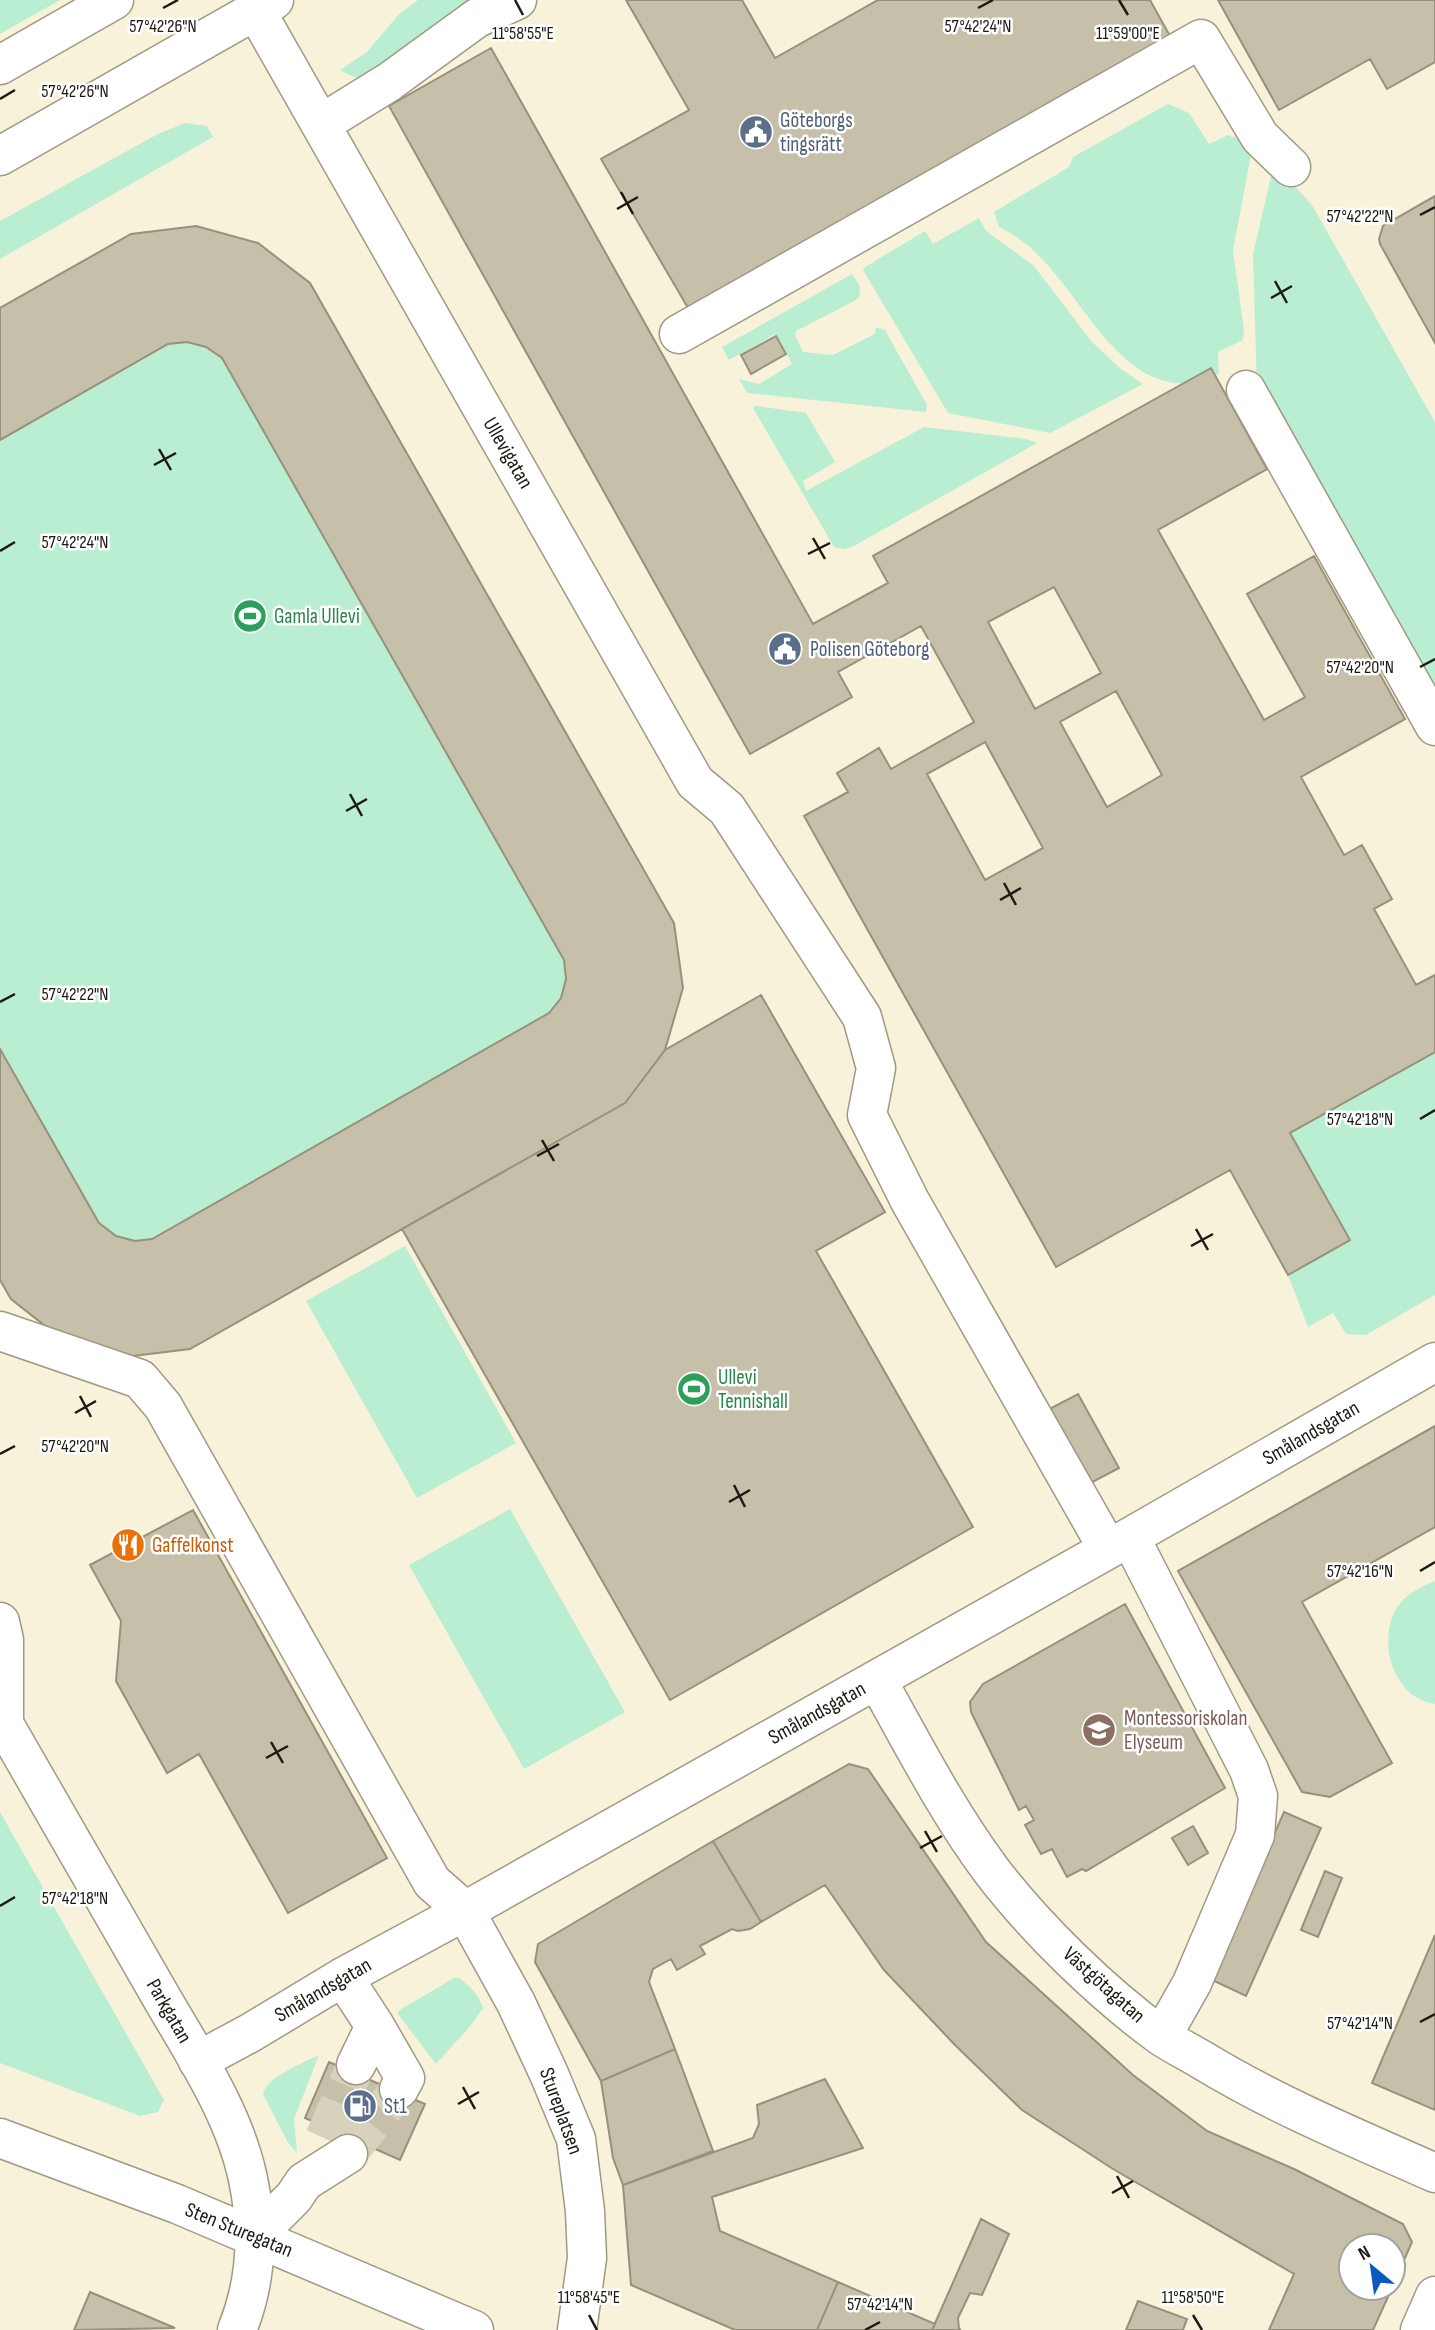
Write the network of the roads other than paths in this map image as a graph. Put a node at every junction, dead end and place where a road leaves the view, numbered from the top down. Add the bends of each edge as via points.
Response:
1 (114, 0) edge
2 (517, 0) edge
3 (265, 5) edge
4 (0, 65) edge
5 (321, 124) junction
6 (0, 156) edge
7 (1291, 167) dead end
8 (679, 334) dead end
9 (1246, 390) dead end
10 (1435, 726) edge
11 (0, 1331) edge
12 (1435, 1362) edge
13 (1113, 1546) junction
14 (0, 1622) edge
15 (877, 1680) junction
16 (2, 1720) edge
17 (465, 1911) junction
18 (342, 1977) junction
19 (375, 2026) junction
20 (1162, 2036) junction
21 (198, 2061) junction
22 (356, 2065) tunnel mouth
23 (399, 2089) dead end
24 (0, 2138) edge
25 (336, 2146) tunnel mouth
26 (1435, 2173) edge
27 (255, 2236) junction
28 (1435, 2296) edge
29 (237, 2330) edge
30 (474, 2330) edge
31 (577, 2330) edge
32 (1420, 2330) edge

1 - 4 street
2 - 5 street via 477,18
3 - 5 street, Ullevigatan
3 - 6 street, Ullevigatan
5 - 13 street, Ullevigatan via 695,782 727,809 862,1017 876,1068 867,1115 909,1201
7 - 8 street via 1260,137 1201,39
9 - 10 street
11 - 17 street, Stureplatsen via 140,1379 163,1406 432,1882
12 - 13 street, Smålandsgatan
13 - 15 street, Smålandsgatan
13 - 20 street via 1249,1770 1258,1796 1255,1835 1192,1983
14 - 16 street via 4,1640
15 - 17 street, Smålandsgatan
15 - 20 street, Västgötagatan via 951,1810 992,1870 1042,1929
16 - 21 street, Parkgatan
17 - 18 street, Smålandsgatan
17 - 31 street, Stureplatsen via 516,2003 576,2139 587,2258
18 - 19 street
18 - 21 street, Smålandsgatan
19 - 22 street
19 - 23 street via 405,2078
20 - 26 street, Västgötagatan via 1296,2111
21 - 27 street, Parkgatan via 230,2123 248,2178
24 - 27 street, Sten Sturegatan
25 - 27 street
27 - 29 street, Parkgatan via 251,2289
27 - 30 street, Sten Sturegatan
28 - 32 street

